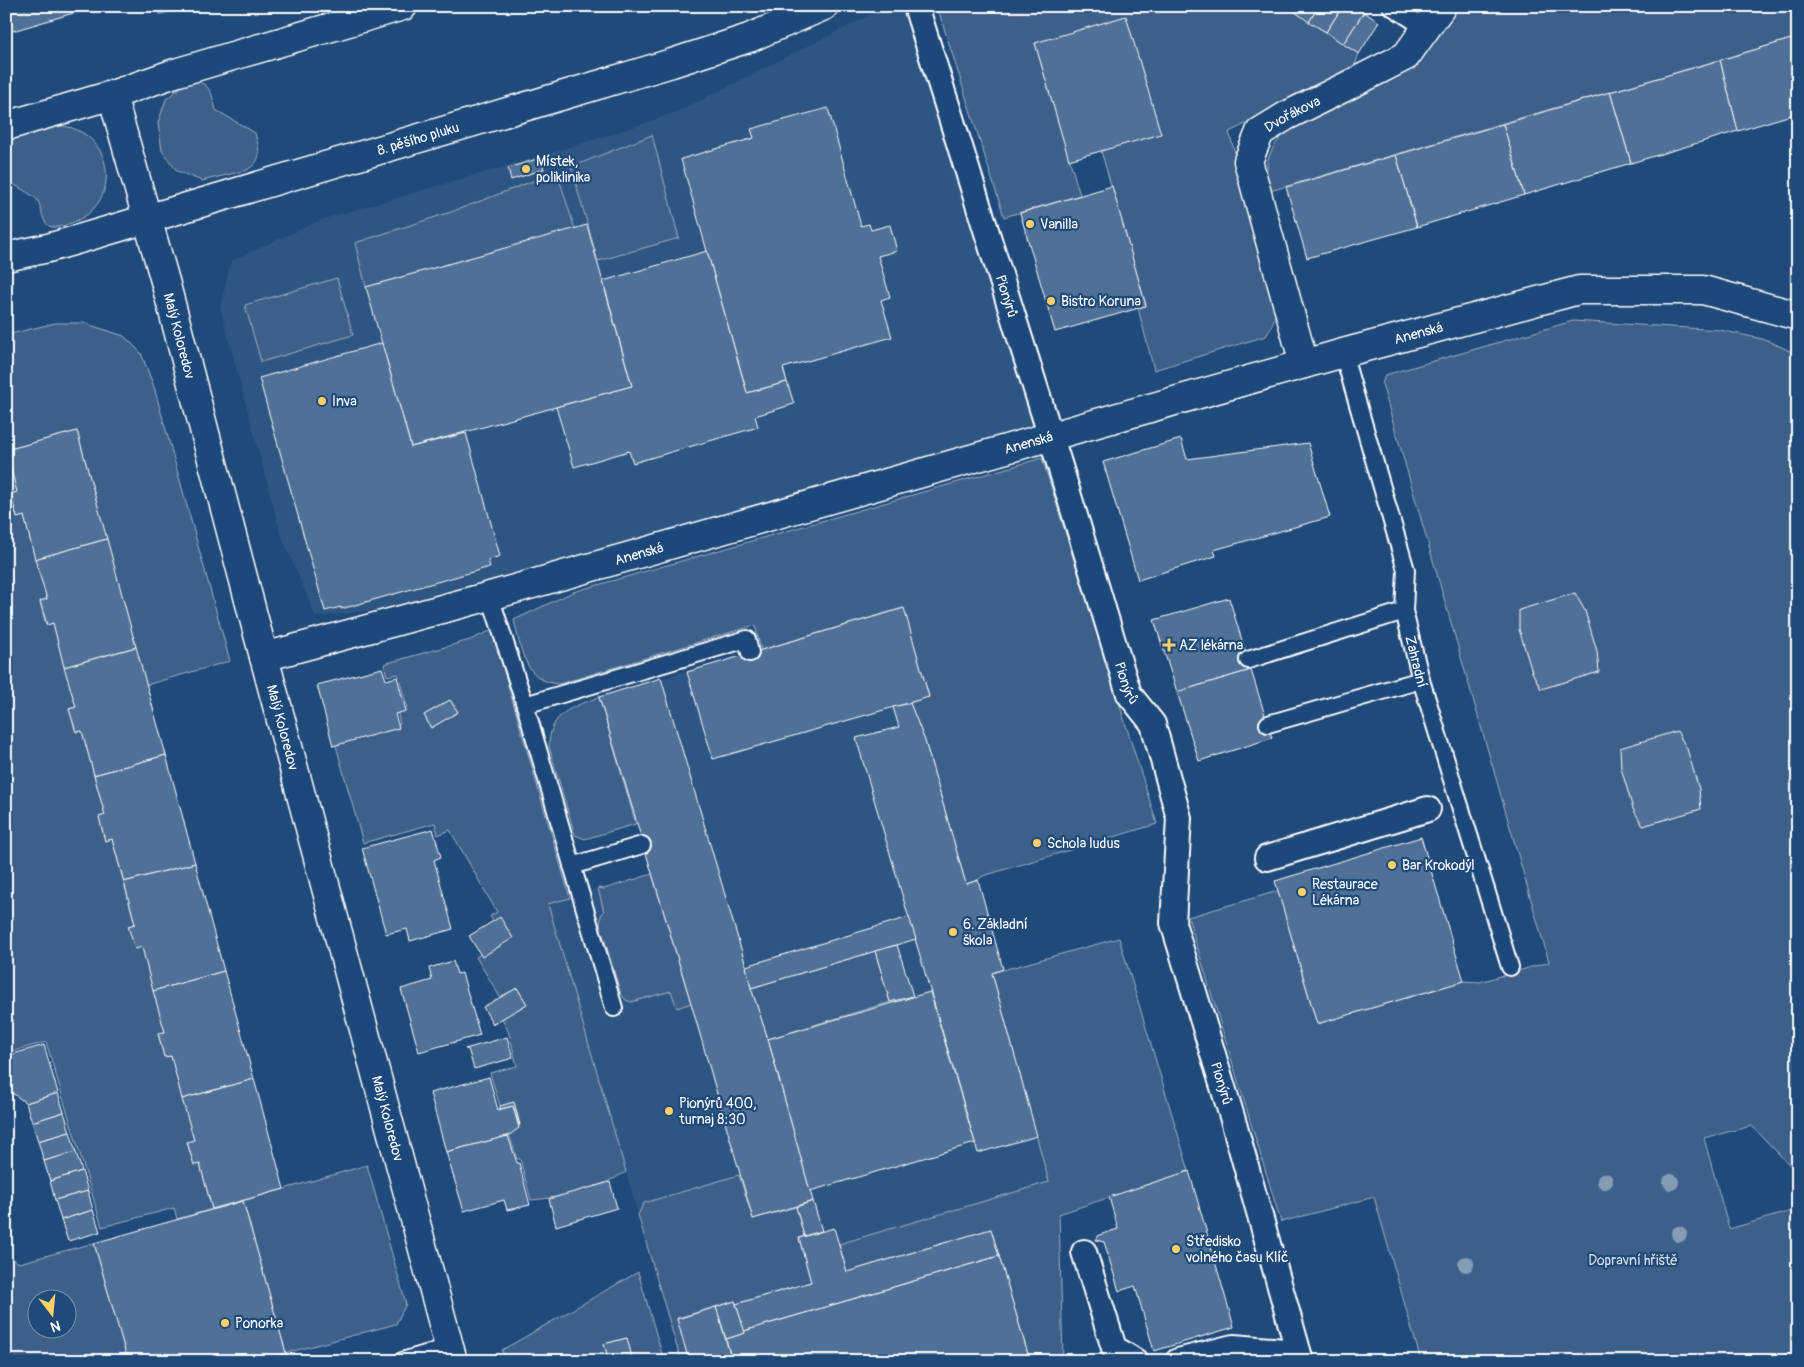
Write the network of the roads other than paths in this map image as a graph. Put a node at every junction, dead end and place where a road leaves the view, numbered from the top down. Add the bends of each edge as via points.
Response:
1 (403, 6) edge
2 (824, 6) edge
3 (916, 6) edge
4 (1391, 6) edge
5 (1442, 6) edge
6 (1427, 29) junction
7 (112, 95) junction
8 (6, 126) edge
9 (147, 219) junction
10 (6, 256) edge
11 (1798, 316) edge
12 (1343, 353) junction
13 (1304, 364) junction
14 (1051, 437) junction
15 (490, 596) junction
16 (1404, 612) junction
17 (750, 653) dead end
18 (264, 657) junction
19 (1248, 660) dead end
20 (1421, 680) junction
21 (525, 705) junction
22 (1268, 724) dead end
23 (1428, 809) dead end
24 (642, 845) dead end
25 (1267, 858) dead end
26 (572, 866) junction
27 (1510, 967) dead end
28 (614, 1008) dead end
29 (1084, 1252) dead end
30 (451, 1354) edge
31 (1300, 1357) edge
32 (402, 1361) edge
33 (1136, 1361) edge
34 (1178, 1361) edge

1 - 7 street via 175,73
2 - 9 street, 8. pěšího pluku via 749,38 672,63
3 - 14 street, Pionýrů
4 - 6 lane
5 - 6 street, Dvořákova
6 - 13 street, Dvořákova via 1406,56 1260,132 1248,161
7 - 8 street
7 - 9 street, Malý Koloredov
9 - 10 street, 8. pěšího pluku via 48,248
9 - 18 street, Malý Koloredov
11 - 12 street, Anenská via 1703,290 1579,290
12 - 13 street, Anenská
12 - 16 lane, Zahradní via 1406,570
13 - 14 street, Anenská
14 - 15 street, Anenská
14 - 31 street, Pionýrů via 1129,694 1153,724 1179,818 1173,923
15 - 18 street, Anenská
15 - 21 lane
16 - 19 lane
16 - 20 lane, Zahradní
17 - 21 lane via 747,639
18 - 30 street, Malý Koloredov
20 - 22 lane
20 - 27 lane, Zahradní
21 - 26 lane
23 - 25 street
24 - 26 lane
26 - 28 lane
29 - 33 street via 1114,1348
30 - 32 lane
31 - 34 street via 1233,1348

